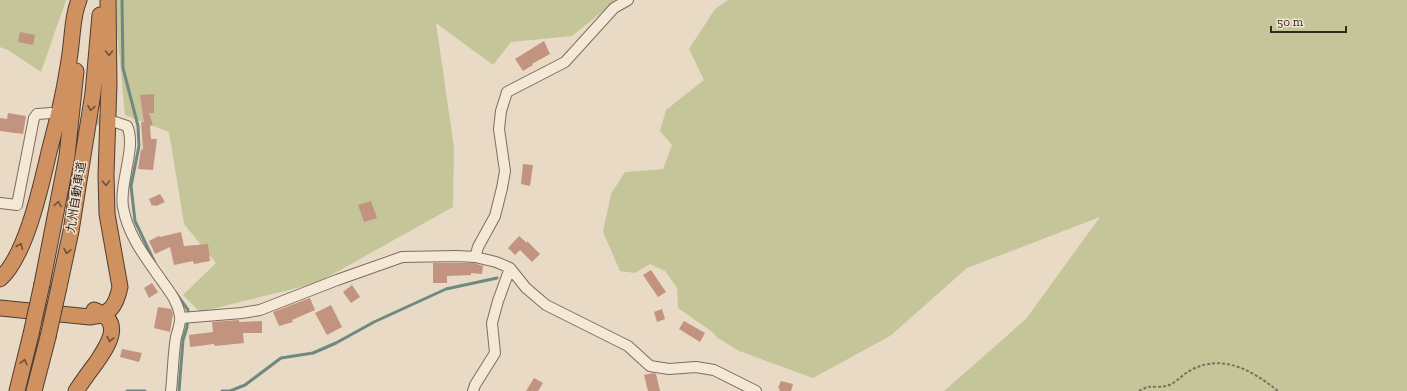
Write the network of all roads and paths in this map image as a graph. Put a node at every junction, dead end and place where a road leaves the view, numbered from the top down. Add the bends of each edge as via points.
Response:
1 (79, 0) edge
2 (83, 0) edge
3 (101, 0) edge
4 (108, 0) edge
5 (628, 0) edge
6 (52, 113) dead end
7 (115, 122) tunnel mouth
8 (0, 203) edge
9 (475, 257) junction
10 (510, 268) junction
11 (0, 279) edge
12 (0, 299) edge
13 (0, 308) edge
14 (103, 314) junction
15 (186, 318) junction
16 (17, 391) edge
17 (34, 391) edge
18 (76, 391) edge
19 (171, 391) edge
20 (472, 391) edge
21 (756, 391) edge
22 (1139, 391) edge
23 (1278, 391) edge

11 -> 1 highway via 8,272 28,229 42,182 64,88 74,10
16 -> 2 highway, 九州自動車道, bridge via 42,284 67,156
3 -> 17 highway, 九州自動車道, bridge via 93,93 72,223
4 -> 14 highway via 107,214 120,287 114,306
5 - 9 street via 614,8 565,62 507,92 499,129 505,171 502,188 495,216
6 - 8 street via 37,114 34,118 17,205
7 - 15 street via 127,126 129,130 129,155 122,193 131,235
9 - 10 street
9 - 15 street via 402,257 260,310
10 - 20 street via 492,323 495,353
10 - 21 street via 526,288 546,305 628,346 650,366 669,369 696,366 714,370
12 - 14 highway via 93,310
13 - 14 highway via 90,317
14 -> 18 highway via 111,328 108,345
15 - 19 street via 176,338
22 - 23 path via 1147,387 1169,385 1192,370 1210,363 1229,363 1241,367 1264,379

